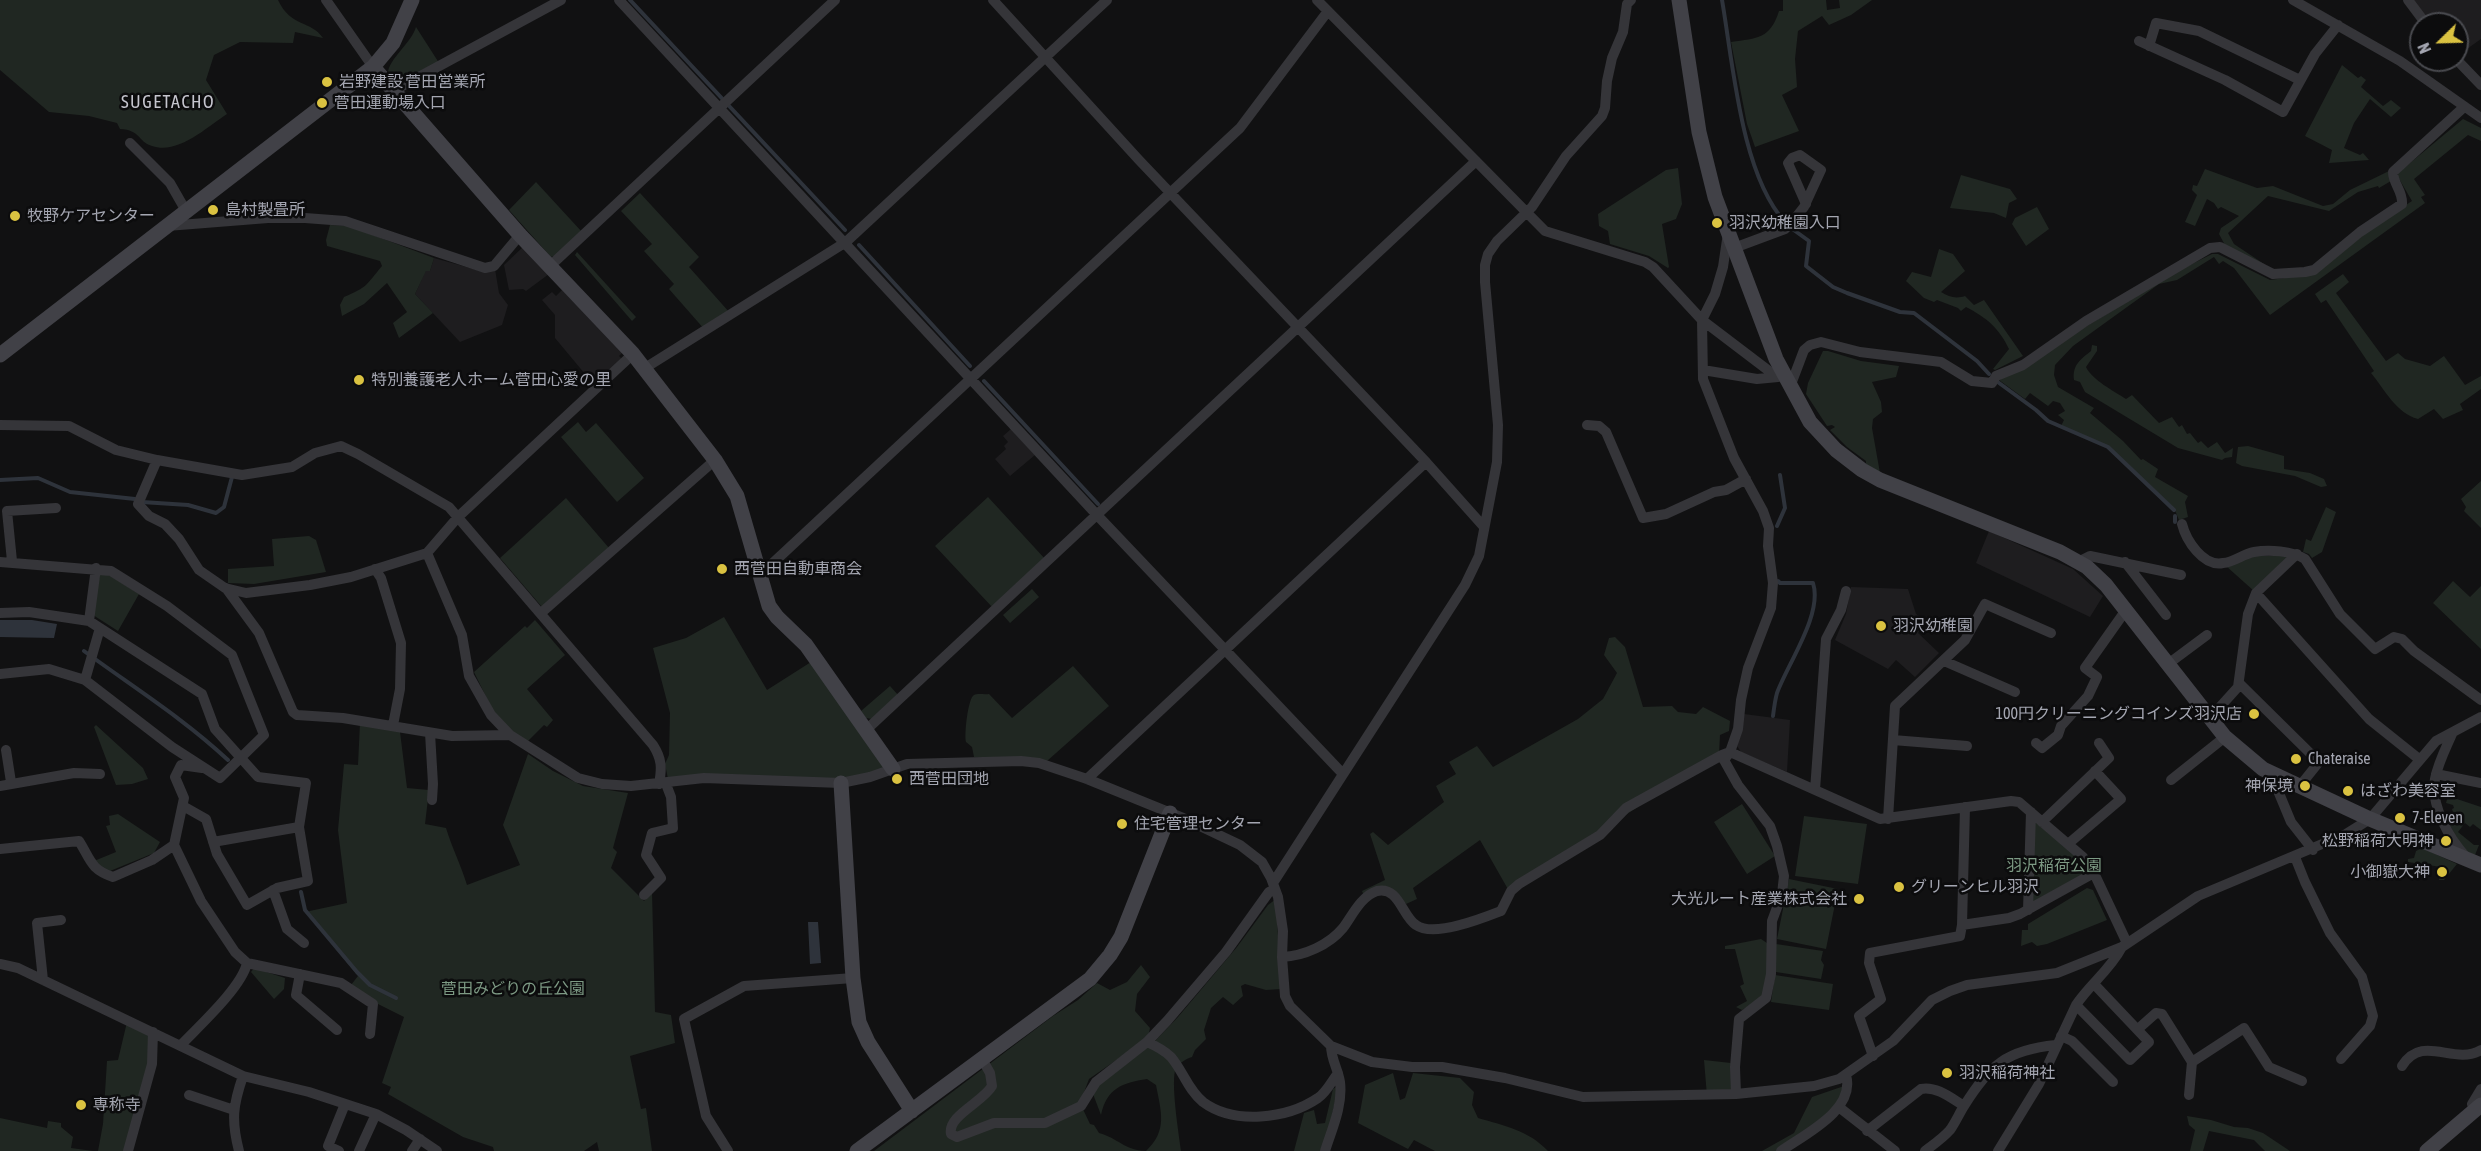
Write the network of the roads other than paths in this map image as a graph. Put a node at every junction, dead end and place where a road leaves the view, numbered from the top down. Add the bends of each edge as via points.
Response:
1 (326, 0) edge
2 (412, 0) edge
3 (561, 0) edge
4 (619, 0) edge
5 (835, 0) edge
6 (993, 0) edge
7 (1107, 0) edge
8 (1317, 0) edge
9 (1631, 0) edge
10 (1678, 0) edge
11 (2293, 0) edge
12 (1328, 11) junction
13 (2338, 25) junction
14 (1046, 57) junction
15 (373, 67) junction
16 (2469, 72) edge
17 (2300, 80) junction
18 (2481, 85) edge
19 (393, 91) junction
20 (721, 107) junction
21 (2464, 107) junction
22 (2481, 118) edge
23 (130, 143) dead end
24 (1476, 161) junction
25 (1172, 193) junction
26 (1806, 204) dead end
27 (186, 211) junction
28 (1527, 213) junction
29 (167, 226) junction
30 (1728, 232) junction
31 (520, 235) junction
32 (846, 242) junction
33 (1734, 248) junction
34 (549, 267) junction
35 (1702, 320) junction
36 (1299, 327) junction
37 (633, 354) junction
38 (0, 355) edge
39 (645, 368) junction
40 (1703, 370) junction
41 (972, 378) junction
42 (1784, 380) junction
43 (0, 425) edge
44 (1587, 425) dead end
45 (157, 460) junction
46 (715, 460) junction
47 (1426, 462) junction
48 (1746, 479) junction
49 (56, 508) dead end
50 (1097, 515) junction
51 (458, 518) junction
52 (2182, 524) dead end
53 (1484, 527) junction
54 (427, 554) junction
55 (2297, 554) junction
56 (12, 561) junction
57 (0, 562) edge
58 (2078, 562) junction
59 (2125, 562) junction
60 (96, 568) junction
61 (375, 569) junction
62 (760, 575) junction
63 (2181, 575) dead end
64 (225, 588) junction
65 (1845, 591) dead end
66 (2256, 593) junction
67 (2126, 610) junction
68 (0, 613) edge
69 (541, 613) junction
70 (2166, 615) dead end
71 (89, 621) junction
72 (100, 628) junction
73 (2051, 633) dead end
74 (2207, 635) dead end
75 (1225, 648) junction
76 (1944, 661) junction
77 (2168, 664) junction
78 (0, 674) edge
79 (85, 680) junction
80 (2239, 683) junction
81 (2015, 692) dead end
82 (2481, 700) edge
83 (2481, 717) edge
84 (2209, 719) junction
85 (393, 725) junction
86 (865, 731) junction
87 (430, 733) junction
88 (2452, 734) junction
89 (510, 735) junction
90 (2224, 737) junction
91 (1893, 740) junction
92 (2036, 743) dead end
93 (2099, 743) dead end
94 (1967, 746) dead end
95 (6, 750) dead end
96 (1731, 752) junction
97 (240, 758) junction
98 (2419, 759) junction
99 (893, 769) junction
100 (208, 770) junction
101 (2095, 771) junction
102 (99, 774) dead end
103 (1343, 774) junction
104 (2271, 774) junction
105 (2436, 774) junction
106 (1087, 780) junction
107 (2172, 780) dead end
108 (841, 783) junction
109 (2481, 783) edge
110 (5, 784) edge
111 (662, 784) junction
112 (2299, 787) junction
113 (1815, 790) junction
114 (432, 800) dead end
115 (183, 806) junction
116 (1965, 807) junction
117 (2031, 812) junction
118 (1170, 813) junction
119 (1888, 819) junction
120 (2370, 819) junction
121 (2042, 822) junction
122 (299, 827) junction
123 (213, 842) junction
124 (2068, 844) junction
125 (174, 845) junction
126 (0, 849) edge
127 (2313, 850) junction
128 (2295, 857) junction
129 (2466, 858) junction
130 (2481, 865) edge
131 (2094, 873) junction
132 (1274, 886) junction
133 (273, 890) junction
134 (645, 895) dead end
135 (2028, 910) junction
136 (61, 920) dead end
137 (1962, 926) junction
138 (304, 943) dead end
139 (2124, 945) junction
140 (1282, 957) junction
141 (247, 963) junction
142 (0, 964) edge
143 (300, 974) junction
144 (853, 978) junction
145 (43, 980) junction
146 (2094, 984) junction
147 (2076, 1005) junction
148 (2138, 1029) junction
149 (336, 1030) dead end
150 (153, 1032) junction
151 (370, 1034) dead end
152 (2058, 1040) junction
153 (1148, 1042) junction
154 (181, 1045) junction
155 (1331, 1046) junction
156 (2481, 1050) edge
157 (1874, 1056) junction
158 (982, 1059) junction
159 (2341, 1059) dead end
160 (2192, 1062) junction
161 (2402, 1066) dead end
162 (1338, 1073) junction
163 (1846, 1075) junction
164 (243, 1076) junction
165 (2302, 1081) dead end
166 (2113, 1082) dead end
167 (2481, 1089) edge
168 (1736, 1094) junction
169 (189, 1095) dead end
170 (2189, 1095) dead end
171 (345, 1104) junction
172 (1964, 1106) junction
173 (1840, 1108) junction
174 (2478, 1108) edge
175 (234, 1110) junction
176 (912, 1111) junction
177 (376, 1114) junction
178 (1868, 1131) junction
179 (420, 1139) junction
180 (128, 1151) edge
181 (238, 1151) edge
182 (339, 1151) edge
183 (360, 1151) edge
184 (412, 1151) edge
185 (437, 1151) edge
186 (728, 1151) edge
187 (857, 1151) edge
188 (1325, 1151) edge
189 (1781, 1151) edge
190 (1895, 1151) edge
191 (1925, 1151) edge
192 (1998, 1151) edge
193 (2427, 1151) edge

1 - 15 street
2 - 15 street via 393,43
3 - 19 street
4 - 20 street
5 - 20 street
6 - 14 street
7 - 14 street
8 - 12 street
9 - 28 street via 1612,58 1602,116 1566,156
10 - 30 street via 1706,167
11 - 13 street
12 - 24 street
12 - 25 street via 1240,128
13 - 17 street
13 - 21 street via 2427,78
14 - 25 street
14 - 32 street
15 - 19 street
15 - 27 street
16 - 18 street
17 - 17 street via 2199,31 2156,23 2144,44 2225,80 2283,112
19 - 31 street
20 - 32 street
20 - 34 street
21 - 22 street
21 - 42 street via 2394,172 2402,204 2314,270 2273,274 2220,247 2210,248 2086,321 2022,365 1996,376 1992,383 1972,381 1941,362 1860,352 1821,342 1804,350
23 - 27 street via 170,183
24 - 28 street
24 - 36 street
25 - 36 street
25 - 41 street
26 - 33 street via 1785,229
27 - 29 street
28 - 35 street via 1545,231 1645,262
28 - 53 street via 1497,241 1485,266 1498,425 1497,462
29 - 31 street via 268,218 345,221 485,268 494,266
29 - 38 street
30 - 33 street
30 - 35 street via 1723,267
31 - 34 street
32 - 39 street
32 - 41 street
33 - 42 street
34 - 37 street
35 - 40 street
35 - 42 street
36 - 47 street
36 - 50 street
37 - 39 street
37 - 51 street
39 - 46 street
40 - 42 street
40 - 48 street via 1726,441
41 - 50 street
41 - 62 street
42 - 58 street via 1819,433 1862,470
43 - 45 street via 69,426 116,450
44 - 48 street via 1599,426 1606,432 1643,518 1666,514
45 - 51 street via 242,475 291,467 315,453 341,446 449,507
45 - 64 street via 138,504 179,539 199,570
46 - 62 street via 737,496
46 - 69 street
47 - 53 street
47 - 75 street
48 - 96 street via 1769,528 1772,592 1771,608 1748,668
49 - 56 street via 7,511
50 - 75 street
50 - 86 street
51 - 54 street
51 - 69 street
52 - 55 street via 2193,546 2211,562 2222,564 2255,551
53 - 103 street via 1479,556 1465,585
54 - 61 street
54 - 89 street via 462,635 469,676 490,715
55 - 66 street
55 - 82 street via 2311,568 2340,614 2375,649 2394,637 2402,639
56 - 57 street
56 - 60 street
58 - 59 street via 2090,555
58 - 67 street via 2106,585
59 - 63 street
59 - 70 street
60 - 71 street
60 - 97 street via 111,571 167,606 232,655 264,735
61 - 64 street via 310,585 246,593
61 - 85 street via 401,643 400,689
62 - 86 street via 772,611 806,645
64 - 85 street via 259,633 297,716 343,717
65 - 113 street via 1841,610 1826,639
66 - 80 street via 2248,614
66 - 98 street via 2369,719
67 - 77 street
67 - 92 street via 2085,668 2097,677 2088,696 2061,726 2058,735 2042,748
68 - 71 street via 29,612
69 - 111 street via 653,745 662,766
71 - 72 street
72 - 79 street
72 - 97 street via 202,694 215,729
73 - 76 street via 1985,604 1965,640
74 - 77 street
75 - 103 street
75 - 106 street
76 - 81 street
76 - 91 street via 1895,706
77 - 84 street
78 - 79 street via 49,669
79 - 100 street
80 - 84 street
80 - 112 street via 2319,762
83 - 88 street
84 - 90 street
85 - 87 street
86 - 99 street
87 - 89 street
87 - 114 street
88 - 98 street via 2436,741
88 - 105 street
89 - 111 street via 578,778 617,786
90 - 104 street
90 - 107 street
91 - 94 street
91 - 119 street
93 - 101 street via 2109,758
95 - 110 street
96 - 113 street
96 - 140 street via 1626,808 1600,835 1519,884 1501,911 1456,926 1422,927 1415,925 1393,895 1377,891 1365,898 1333,938 1299,954
96 - 168 street via 1724,760 1770,826 1784,876 1772,921 1772,974 1766,998 1739,1019
97 - 100 street via 220,778
97 - 122 street via 258,777 306,783
98 - 120 street
99 - 106 street via 907,764 1021,760
99 - 108 street
100 - 115 street via 181,765 175,777 184,798
101 - 121 street
101 - 124 street via 2121,799
102 - 110 street via 74,773
103 - 132 street
104 - 112 street
104 - 127 street via 2291,822
105 - 109 street
105 - 129 street via 2434,788 2439,810 2449,835
106 - 118 street
108 - 111 street via 704,778
108 - 144 street
111 - 134 street via 671,797 673,828 652,833 646,855 661,878
112 - 120 street
113 - 119 street
115 - 123 street via 206,819
115 - 125 street
116 - 117 street via 2011,801
116 - 119 street
116 - 137 street
117 - 121 street
117 - 135 street
118 - 132 street via 1249,850 1262,862
118 - 158 street via 1129,921 1110,955 1080,988
120 - 127 street
120 - 129 street
121 - 124 street
122 - 123 street
122 - 133 street via 308,881
123 - 133 street via 247,905
124 - 131 street
125 - 126 street via 152,860 113,877 94,867 79,841
125 - 141 street via 201,901 235,952
127 - 128 street
128 - 139 street via 2198,896
128 - 159 street via 2330,933 2362,977 2373,1016 2370,1026
129 - 130 street
131 - 135 street
131 - 139 street
132 - 140 street via 1283,931
132 - 153 street via 1226,952
133 - 138 street via 287,929
135 - 137 street via 2009,918
136 - 145 street via 38,923
137 - 157 street via 1960,936 1870,953 1869,963 1881,999 1860,1016
139 - 146 street
139 - 157 street via 2057,973 1967,985 1950,991 1923,1007
140 - 155 street via 1283,986 1290,1006
141 - 143 street
141 - 154 street via 236,985
142 - 145 street
143 - 149 street via 296,995
143 - 151 street via 341,983 373,1004
144 - 176 street via 864,1034
144 - 186 street via 744,986 684,1018 706,1116
145 - 150 street
146 - 147 street
146 - 148 street
147 - 148 street via 2130,1060 2149,1042
147 - 152 street
148 - 160 street via 2156,1013 2162,1014
150 - 154 street
150 - 180 street via 152,1064
152 - 166 street via 2072,1041
152 - 172 street via 2006,1058 1992,1067
152 - 192 street via 2039,1084
153 - 158 street via 1096,1082 1081,1106 1070,1112 1045,1123 994,1123 957,1137 950,1130 956,1119 992,1086
153 - 162 street via 1173,1059 1193,1092 1205,1103 1235,1116 1293,1110 1319,1098
154 - 164 street
155 - 162 street
155 - 168 street via 1372,1062 1474,1072 1583,1097
156 - 161 street via 2465,1056 2425,1050
157 - 163 street
158 - 176 street
160 - 165 street via 2244,1028 2269,1067
160 - 170 street
162 - 188 street via 1341,1098
163 - 168 street via 1814,1086
163 - 173 street via 1849,1084
164 - 171 street
164 - 175 street
167 - 174 street via 2472,1104
169 - 175 street
171 - 177 street
171 - 182 street via 328,1146
172 - 178 street via 1936,1089 1921,1089
172 - 191 street via 1950,1130
173 - 178 street
173 - 189 street
174 - 193 street
175 - 181 street
176 - 187 street
177 - 179 street
177 - 183 street
178 - 190 street
179 - 184 street
179 - 185 street

